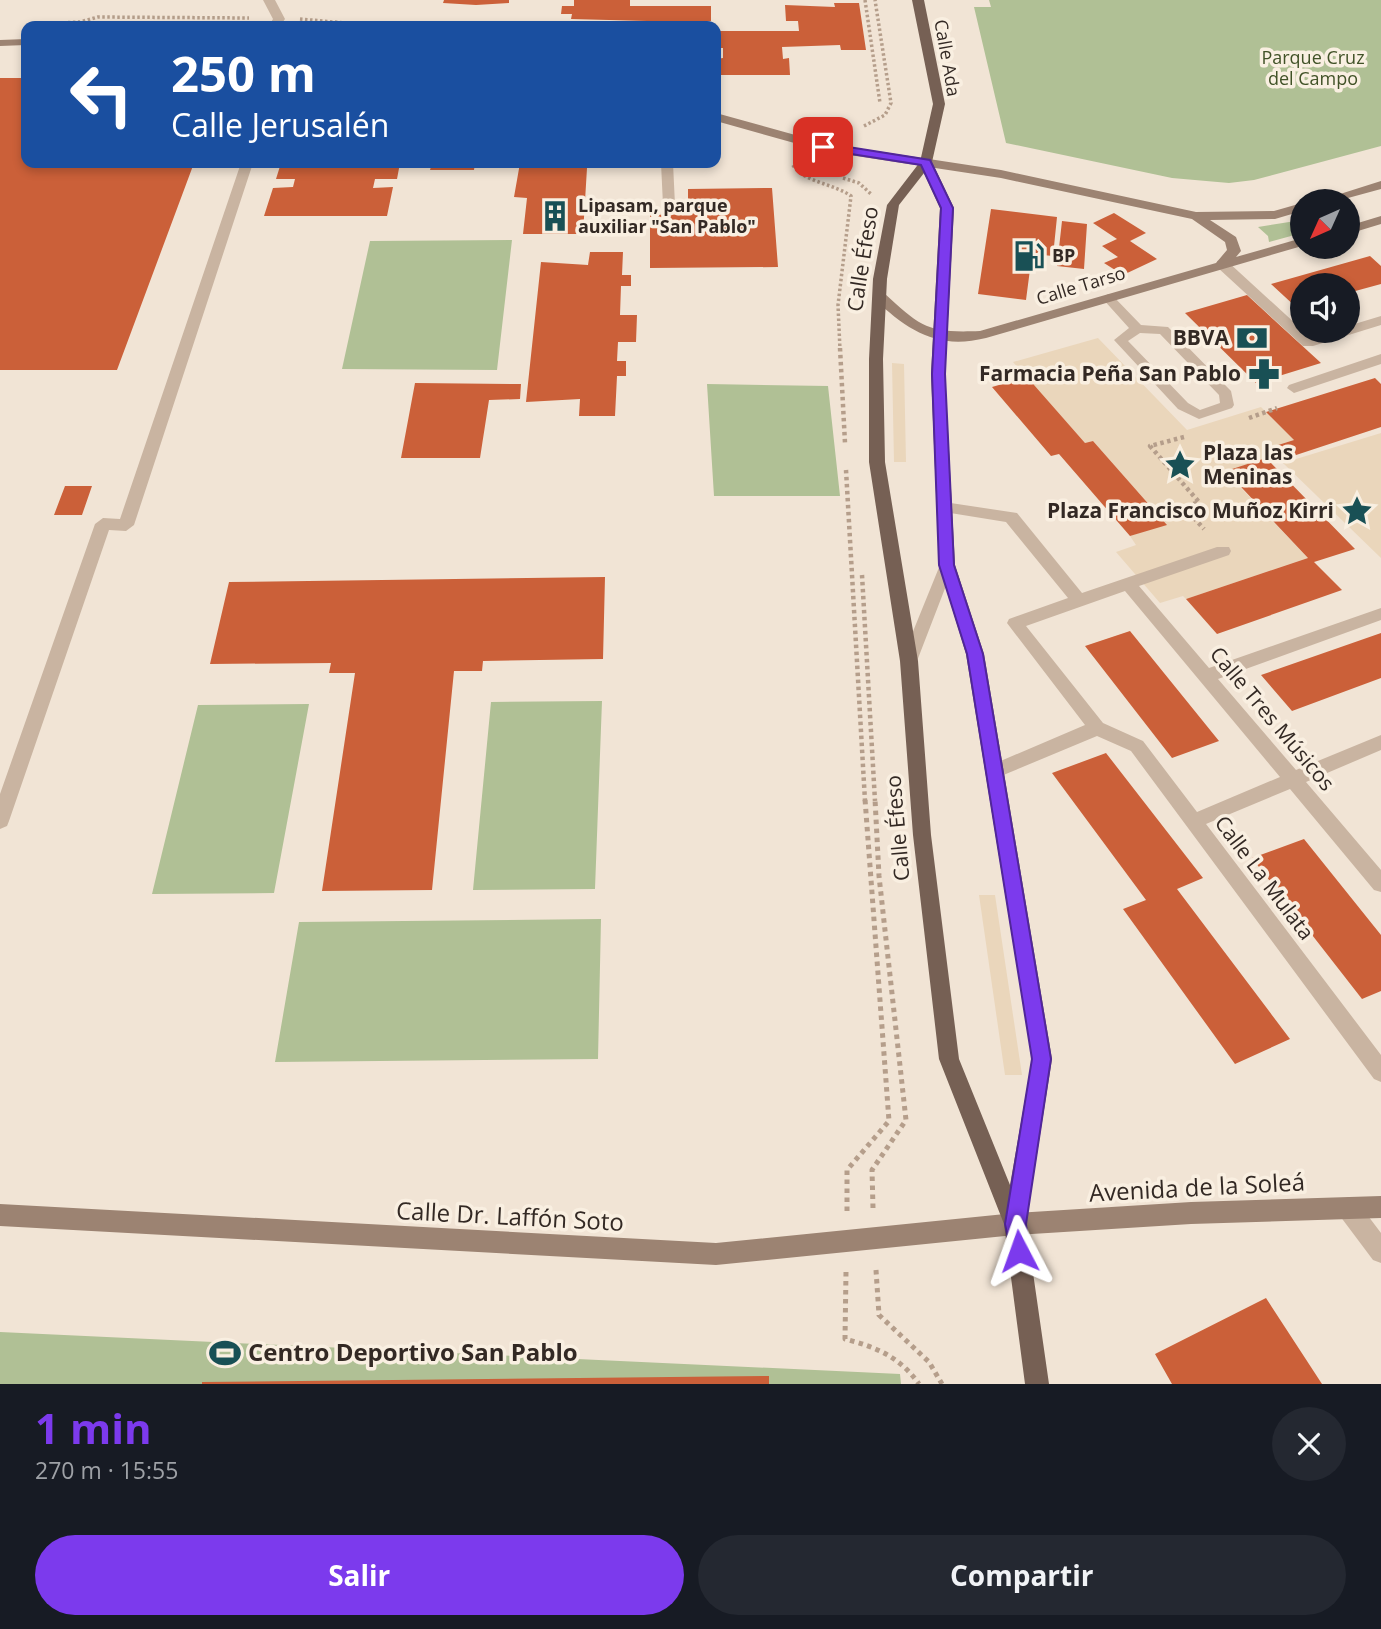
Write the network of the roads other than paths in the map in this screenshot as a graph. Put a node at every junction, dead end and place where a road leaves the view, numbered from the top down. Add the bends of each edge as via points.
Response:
1 (269, 0) edge
2 (918, 0) edge
3 (276, 21) edge
4 (21, 42) edge
5 (0, 43) edge
6 (721, 118) edge
7 (926, 162) junction
8 (245, 168) edge
9 (667, 168) edge
10 (1381, 185) edge
11 (1360, 191) edge
12 (669, 205) dead end
13 (1290, 211) edge
14 (1196, 216) junction
15 (1381, 220) edge
16 (1360, 226) edge
17 (1290, 245) edge
18 (1222, 264) junction
19 (879, 296) junction
20 (1108, 298) junction
21 (1381, 320) edge
22 (1290, 326) edge
23 (1360, 327) edge
24 (1138, 329) junction
25 (940, 337) junction
26 (1380, 361) edge
27 (1294, 388) dead end
28 (944, 507) junction
29 (1223, 551) road end
30 (947, 565) junction
31 (1128, 584) junction
32 (1079, 601) junction
33 (1381, 614) edge
34 (909, 661) junction
35 (1206, 676) junction
36 (1097, 728) junction
37 (1381, 742) edge
38 (995, 771) junction
39 (1292, 777) junction
40 (0, 821) edge
41 (1194, 821) junction
42 (1381, 884) edge
43 (1381, 1072) edge
44 (1381, 1207) edge
45 (1348, 1208) junction
46 (0, 1215) edge
47 (1015, 1224) junction
48 (1381, 1252) edge
49 (1037, 1384) edge

1 - 3 street
2 - 7 main road, Calle Ada via 939,104
4 - 5 street
6 - 7 street via 823,147
7 - 14 street
7 - 19 main road, Calle Éfeso via 893,205
7 - 25 main road, Calle Éfeso via 947,208
8 - 40 street via 126,525 103,524
9 - 12 lane
10 - 11 street
13 - 14 street via 1275,215
14 - 18 street via 1231,240 1234,251
15 - 16 street
17 - 18 street, Calle Tarso
18 - 20 street, Calle Tarso
18 - 22 street
19 - 25 street, Calle Tarso via 907,322
19 - 34 main road, Calle Éfeso via 877,462
20 - 24 lane
20 - 25 street, Calle Tarso via 981,335
21 - 23 street
24 - 24 lane via 1164,330 1226,394 1227,405 1199,415 1183,406 1120,340
25 - 28 main road, Calle Éfeso
26 - 27 street
28 - 30 main road, Calle Éfeso
28 - 32 street via 1011,517
29 - 31 street
30 - 34 lane
30 - 38 main road, Calle Éfeso via 975,654
31 - 32 street
31 - 35 street, Calle Tres Músicos
32 - 36 street via 1015,623
33 - 35 street
34 - 47 main road, Calle Éfeso via 922,835 949,1059
35 - 39 street, Calle Tres Músicos
36 - 38 street
36 - 41 street, Calle La Mulata via 1137,746
37 - 39 street
38 - 47 main road, Calle Éfeso via 1042,1059
39 - 41 street
39 - 42 street, Calle Tres Músicos
41 - 43 street, Calle La Mulata
44 - 45 street, Avenida de la Soleá
45 - 47 street, Avenida de la Soleá
45 - 48 street
46 - 47 street, Calle Dr. Laffón Soto via 716,1254
47 - 49 main road, Calle Éfeso

